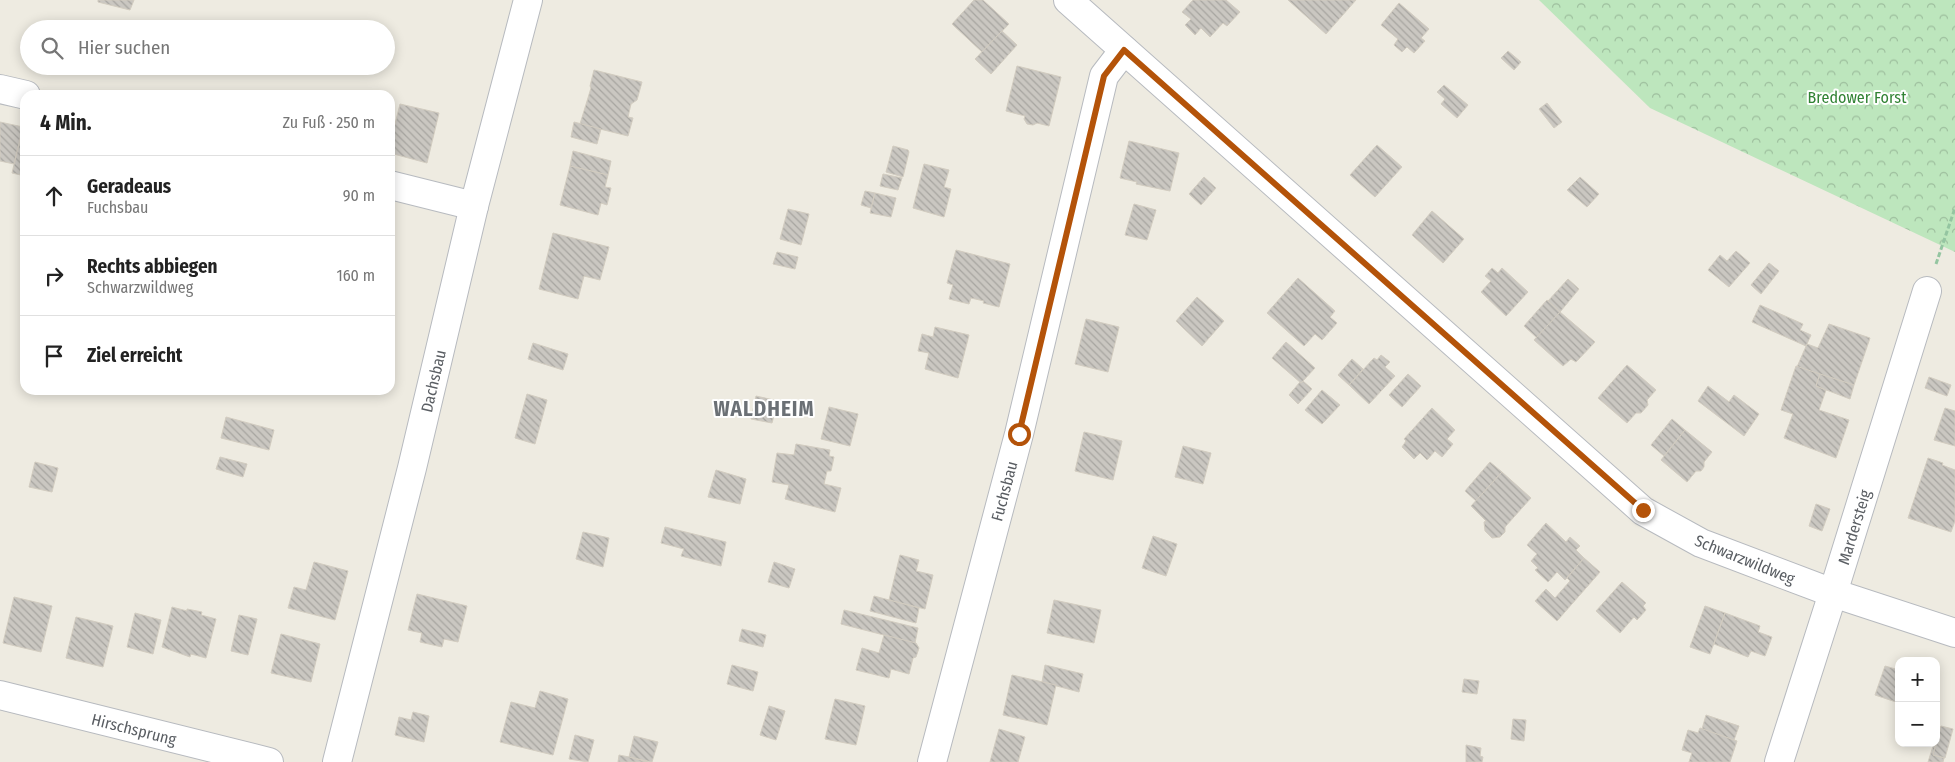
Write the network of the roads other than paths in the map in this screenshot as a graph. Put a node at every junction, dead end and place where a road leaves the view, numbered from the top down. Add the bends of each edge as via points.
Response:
1 (528, 0) edge
2 (1068, 0) edge
3 (1124, 50) junction
4 (0, 89) edge
5 (20, 94) edge
6 (395, 186) edge
7 (474, 206) junction
8 (1927, 291) road end
9 (1833, 593) junction
10 (1955, 633) edge
11 (0, 695) edge
12 (269, 762) edge
13 (337, 762) edge
14 (932, 762) edge
15 (1778, 762) edge

1 - 7 street, Dachsbau
2 - 3 street, Schwarzwildweg
3 - 9 street, Schwarzwildweg via 1643,510 1701,543
3 - 14 street, Fuchsbau via 1104,76 1019,434
4 - 5 street
6 - 7 street
7 - 13 street, Dachsbau
8 - 9 street, Mardersteig
9 - 10 street, Schwarzwildweg
9 - 15 street, Mardersteig
11 - 12 street, Hirschsprung

